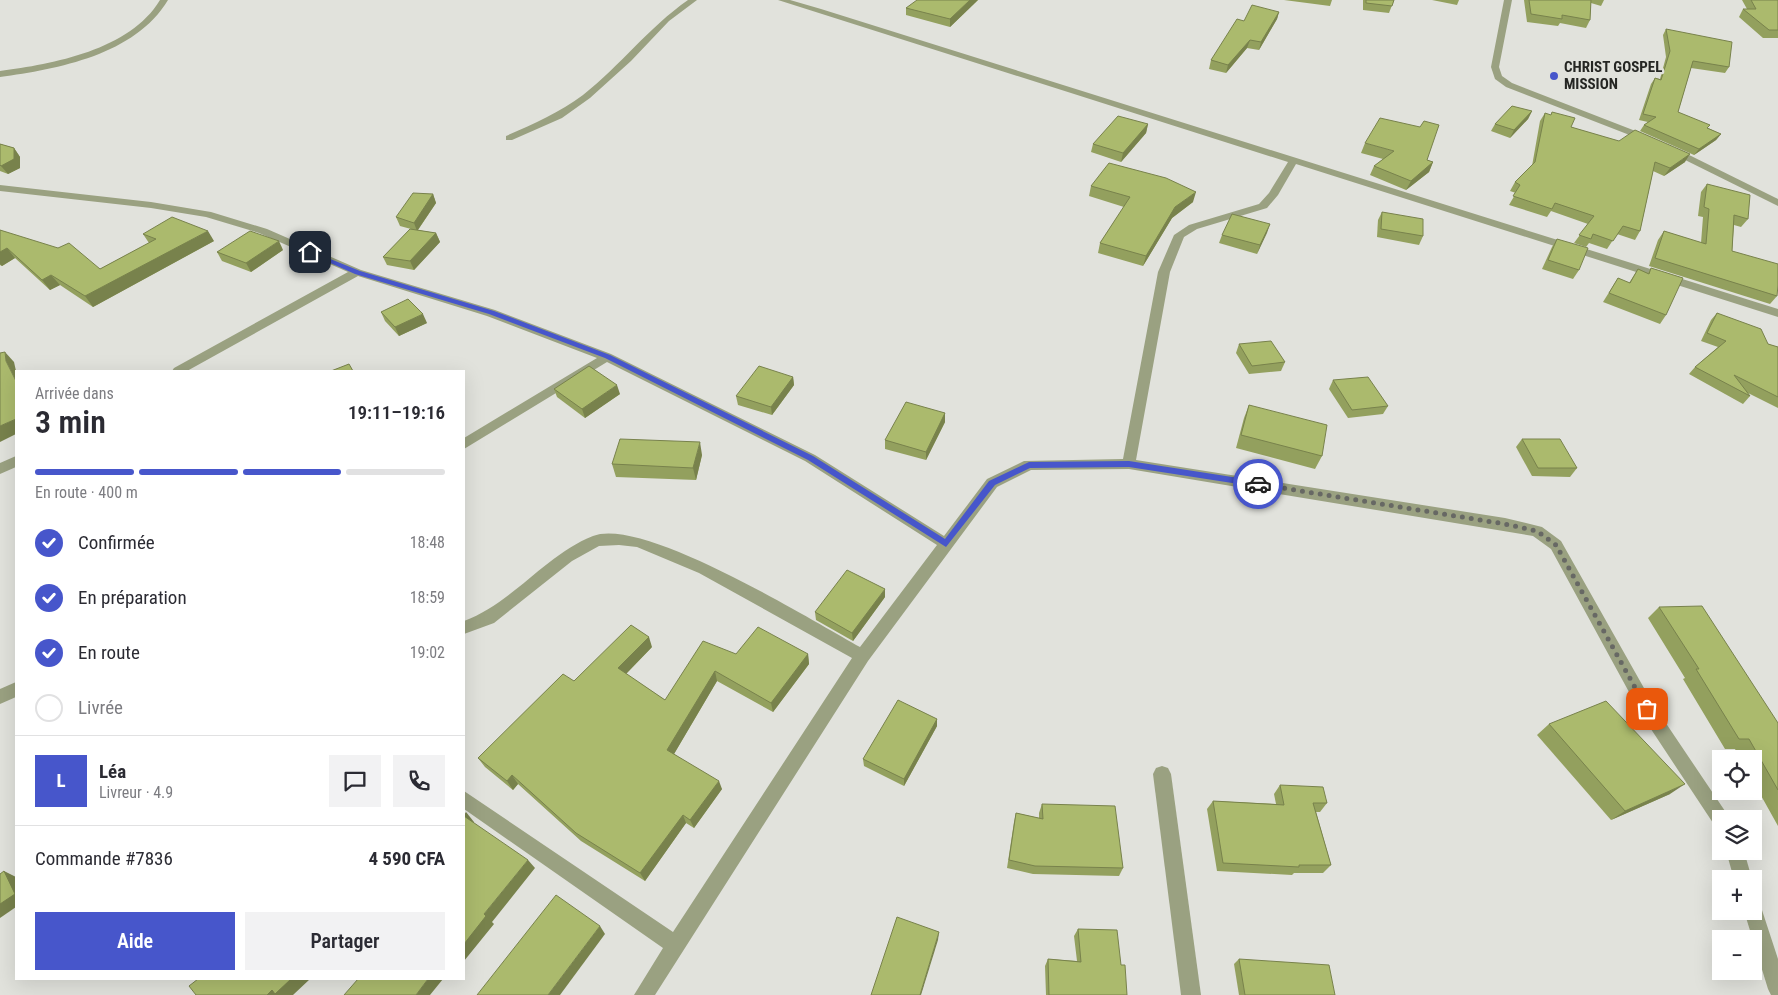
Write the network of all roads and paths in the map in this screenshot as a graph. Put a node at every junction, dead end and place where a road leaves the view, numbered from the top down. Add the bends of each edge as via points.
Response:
1 (164, 0) edge
2 (693, 0) edge
3 (782, 0) edge
4 (1508, 0) edge
5 (0, 74) edge
6 (509, 138) dead end
7 (1294, 160) junction
8 (0, 188) edge
9 (1778, 203) edge
10 (357, 272) junction
11 (1778, 313) edge
12 (607, 357) junction
13 (180, 370) edge
14 (465, 443) edge
15 (15, 461) edge
16 (1129, 464) junction
17 (0, 470) edge
18 (946, 544) junction
19 (465, 627) edge
20 (862, 656) junction
21 (15, 690) edge
22 (0, 697) edge
23 (1162, 774) dead end
24 (465, 801) edge
25 (1714, 810) edge
26 (1756, 920) edge
27 (675, 945) junction
28 (1778, 989) edge
29 (644, 995) edge
30 (1191, 995) edge

1 - 5 street via 150,19 103,50 58,64
2 - 6 street via 666,19 587,96 559,116
3 - 7 street
4 - 9 street via 1494,67 1498,77 1509,85 1658,144
7 - 11 street via 1594,252
7 - 16 street via 1263,206 1193,227 1179,235 1164,272
8 - 10 street via 207,214 263,231
10 - 12 street via 491,313
10 - 13 street
12 - 14 street
12 - 18 street via 810,458
15 - 17 street
16 - 18 street via 1029,465 992,483
16 - 25 street via 1537,531 1556,545 1647,709
18 - 20 street
19 - 20 street via 489,618 567,557 597,540 619,539 639,542 704,569
20 - 27 street
21 - 22 street
23 - 30 street
24 - 27 street
26 - 28 street
27 - 29 street

